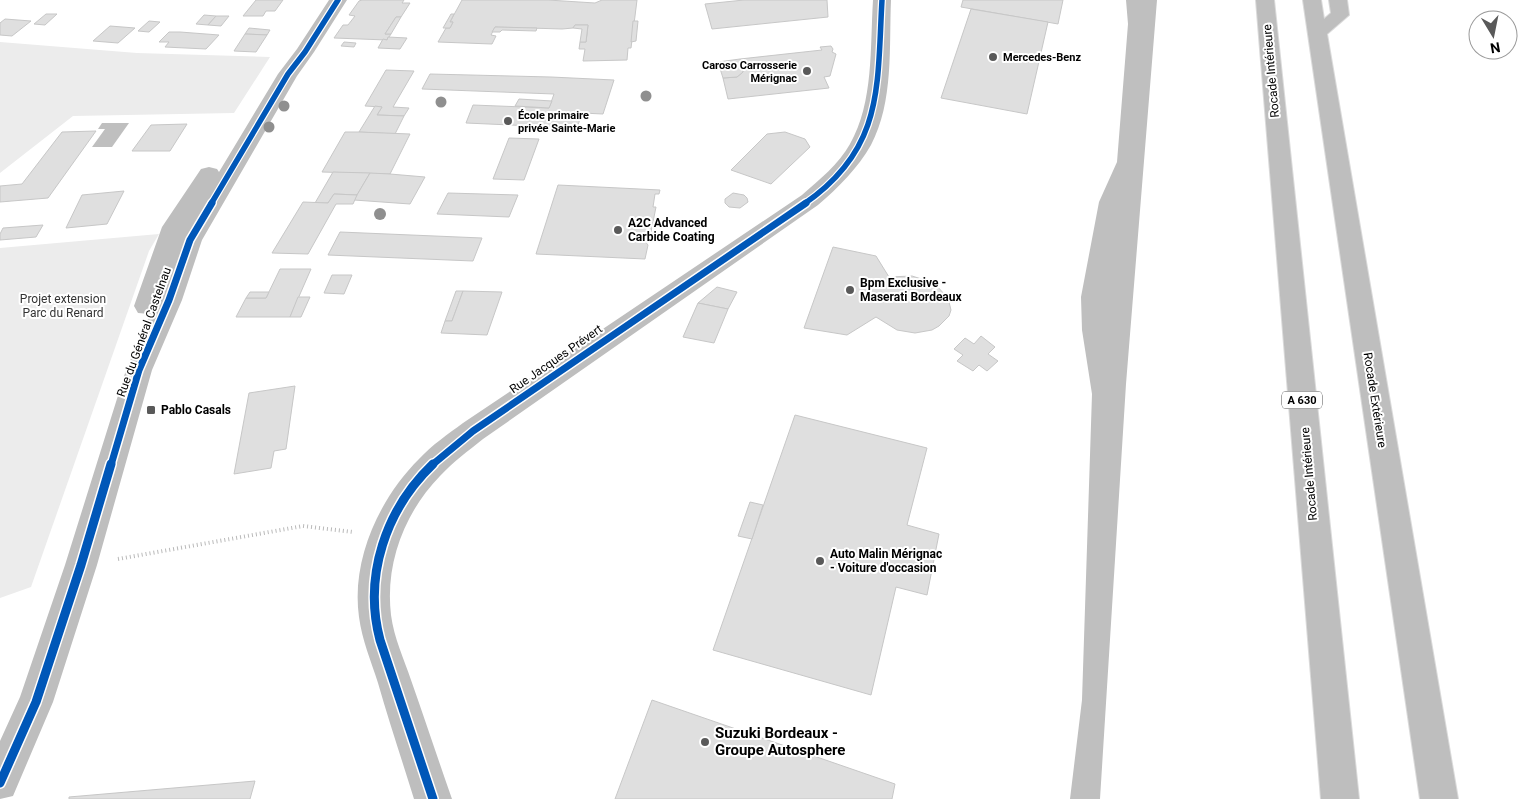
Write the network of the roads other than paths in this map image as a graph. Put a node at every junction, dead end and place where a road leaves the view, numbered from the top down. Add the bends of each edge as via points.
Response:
1 (322, 0) edge
2 (338, 0) edge
3 (882, 0) edge
4 (1265, 0) edge
5 (1312, 0) edge
6 (1338, 0) edge
7 (1317, 33) junction
8 (297, 51) junction
9 (0, 783) edge
10 (433, 799) edge
11 (1340, 799) edge
12 (1439, 799) edge

1 - 8 main road, Rue du Général Castelnau
2 - 8 main road, Rue du Général Castelnau
3 - 10 main road, Rue Jacques Prévert via 873,113 861,144 826,186 455,445 425,472 403,501 384,536 377,562 375,616
4 - 11 main road, Rocade Intérieure / A 630
5 - 7 main road, Rocade Extérieure
6 - 7 main road via 1340,15
7 - 12 main road, Rocade Extérieure
8 - 9 main road, Rue du Général Castelnau via 288,74 190,240 139,370 36,702

